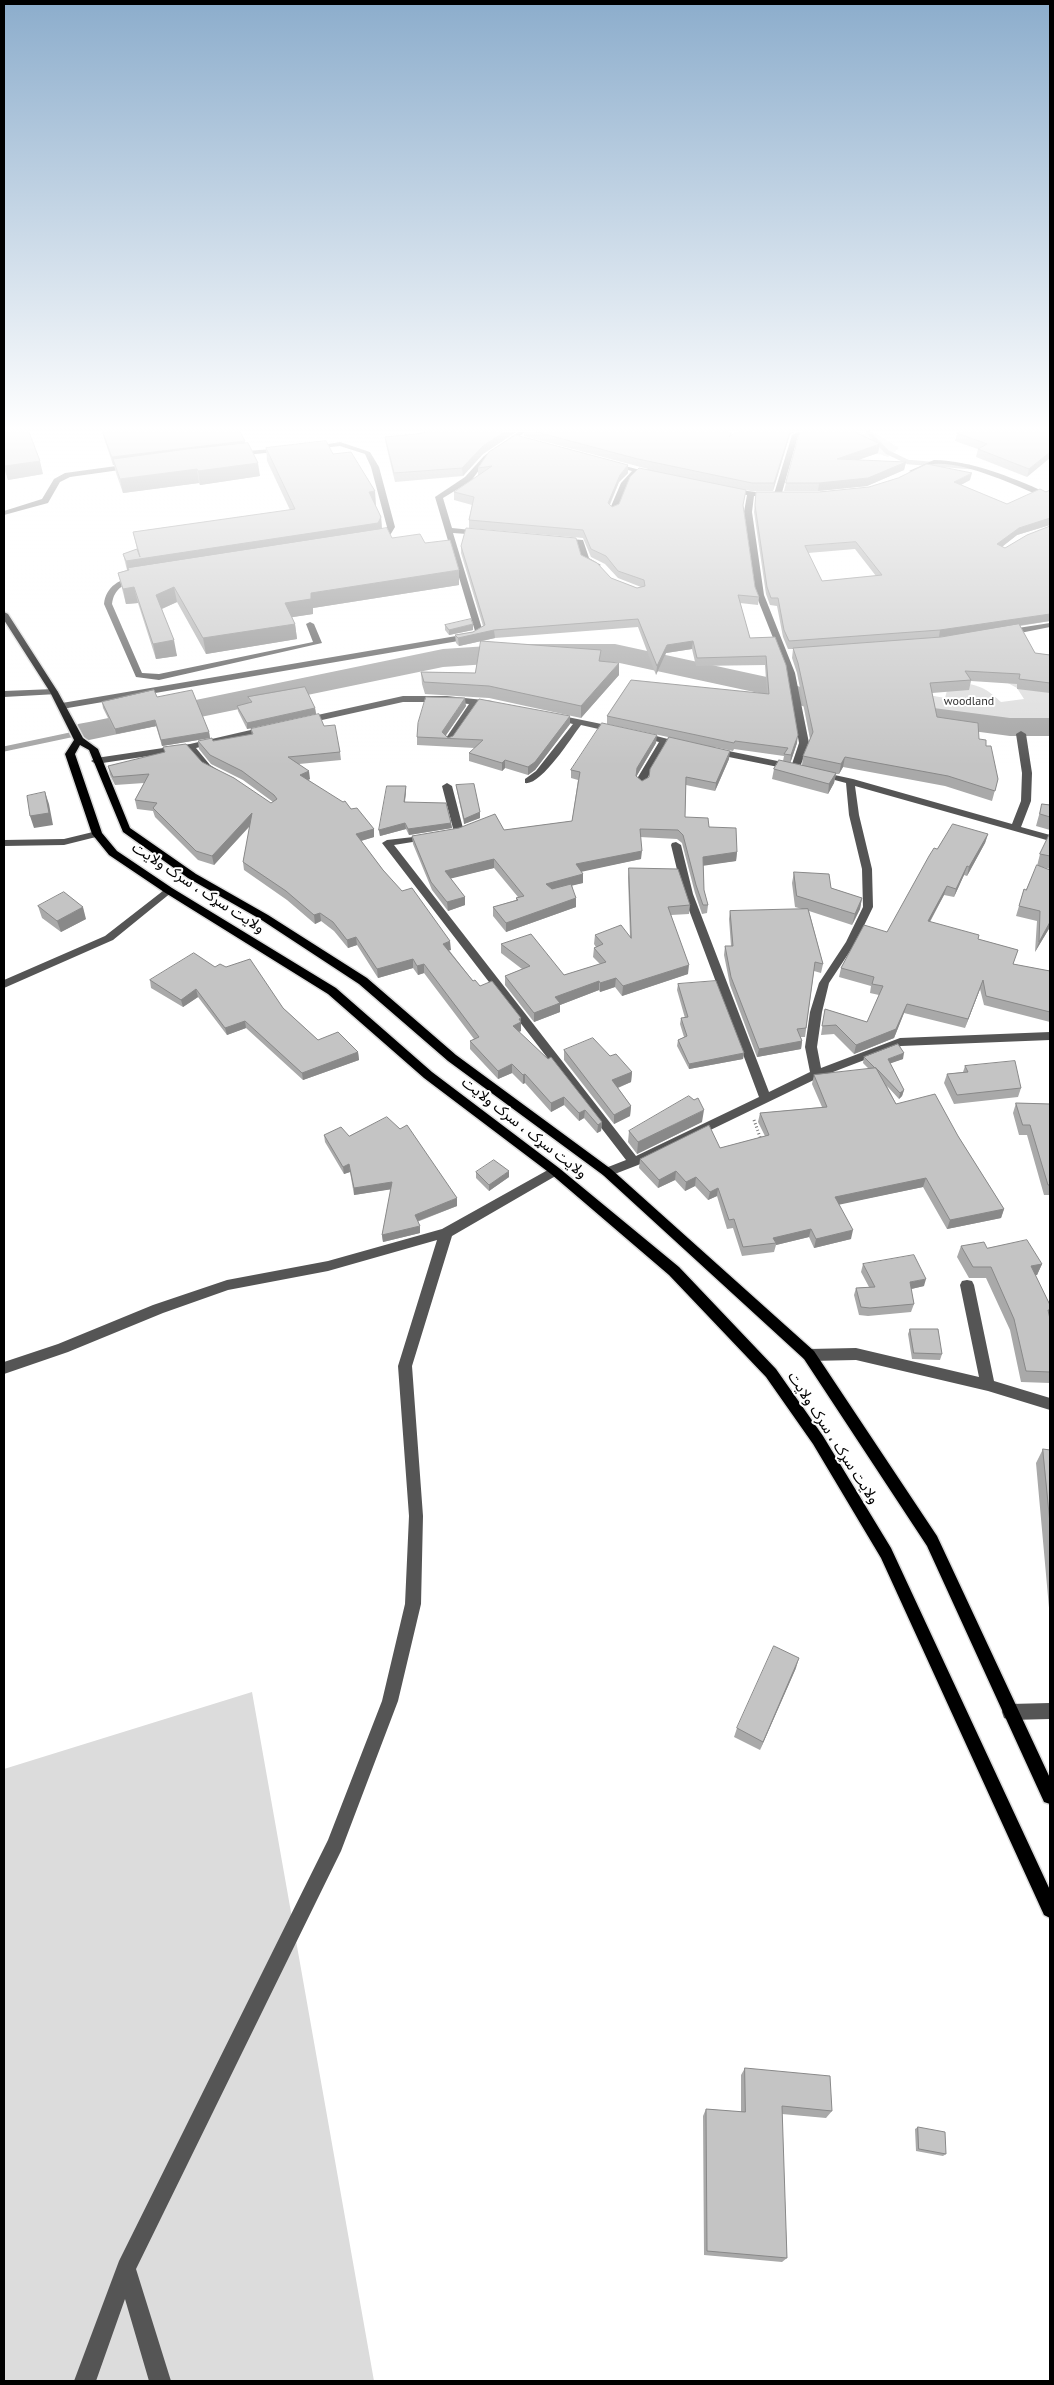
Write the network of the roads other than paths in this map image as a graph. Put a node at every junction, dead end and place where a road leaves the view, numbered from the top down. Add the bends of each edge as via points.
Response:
1 (453, 543) edge
2 (580, 543) edge
3 (753, 543) edge
4 (605, 572) edge
5 (141, 577) edge
6 (4, 614) edge
7 (310, 624) dead end
8 (1050, 625) edge
9 (994, 635) edge
10 (54, 692) junction
11 (4, 694) edge
12 (475, 702) junction
13 (498, 705) edge
14 (62, 706) junction
15 (543, 715) edge
16 (579, 722) junction
17 (296, 723) edge
18 (277, 727) edge
19 (1021, 734) dead end
20 (79, 740) junction
21 (664, 740) junction
22 (450, 741) edge
23 (190, 747) junction
24 (96, 761) junction
25 (804, 770) junction
26 (223, 775) edge
27 (528, 781) dead end
28 (850, 781) junction
29 (642, 784) edge
30 (448, 786) dead end
31 (1016, 827) junction
32 (97, 834) junction
33 (1050, 838) edge
34 (4, 843) edge
35 (676, 845) dead end
36 (168, 890) junction
37 (4, 984) edge
38 (1050, 1036) edge
39 (816, 1074) junction
40 (765, 1098) junction
41 (634, 1162) junction
42 (555, 1171) junction
43 (606, 1172) junction
44 (446, 1233) junction
45 (967, 1285) dead end
46 (809, 1355) junction
47 (4, 1368) edge
48 (988, 1385) junction
49 (1050, 1404) edge
50 (1050, 1711) edge
51 (1010, 1712) junction
52 (1050, 1796) edge
53 (1050, 1909) edge
54 (126, 2268) junction
55 (85, 2381) edge
56 (160, 2381) edge

1 - 14 street via 480,632
2 - 4 street via 586,559
3 - 25 street via 760,595 788,654 804,744
5 - 7 street via 122,580 110,592 108,606 140,675 159,677 318,643
6 - 10 main road
8 - 9 street
10 - 11 street
10 - 14 main road
12 - 13 street
12 - 17 street via 403,699
12 - 22 street
14 - 20 main road
15 - 16 street
16 - 21 street
16 - 27 street via 539,773
18 - 23 street
19 - 31 street via 1026,800
20 - 24 main road, ولایت سړک ، سرک ولایت via 93,749
20 - 32 main road, ولایت سړک ، سرک ولایت via 70,754
21 - 25 street
21 - 29 street
23 - 24 street
23 - 26 street via 207,768
24 - 43 main road, ولایت سړک ، سرک ولایت via 126,830 192,876 264,917 363,981 452,1058
25 - 28 street
28 - 31 street
28 - 39 street via 866,868 868,907 824,983 811,1047
30 - 41 street via 454,832 387,843
31 - 33 street
32 - 34 street via 64,842
32 - 36 main road, ولایت سړک ، سرک ولایت via 113,853
35 - 40 street via 688,894
36 - 37 street via 109,938
36 - 42 main road, ولایت سړک ، سرک ولایت via 332,991 428,1075
38 - 39 street via 900,1042
39 - 40 street
40 - 41 street
41 - 43 street
42 - 44 street
42 - 53 main road, ولایت سړک ، سرک ولایت via 674,1271 771,1373 818,1440 886,1553
43 - 46 main road, ولایت سړک ، سرک ولایت
44 - 47 street via 328,1266 227,1285
44 - 54 street via 404,1366 416,1516 413,1604 390,1701 335,1845
45 - 48 street
46 - 48 street via 856,1354
46 - 51 main road, ولایت سړک ، سرک ولایت via 932,1541
48 - 49 street
50 - 51 street
51 - 52 main road, ولایت سړک ، سرک ولایت
54 - 55 street
54 - 56 street

